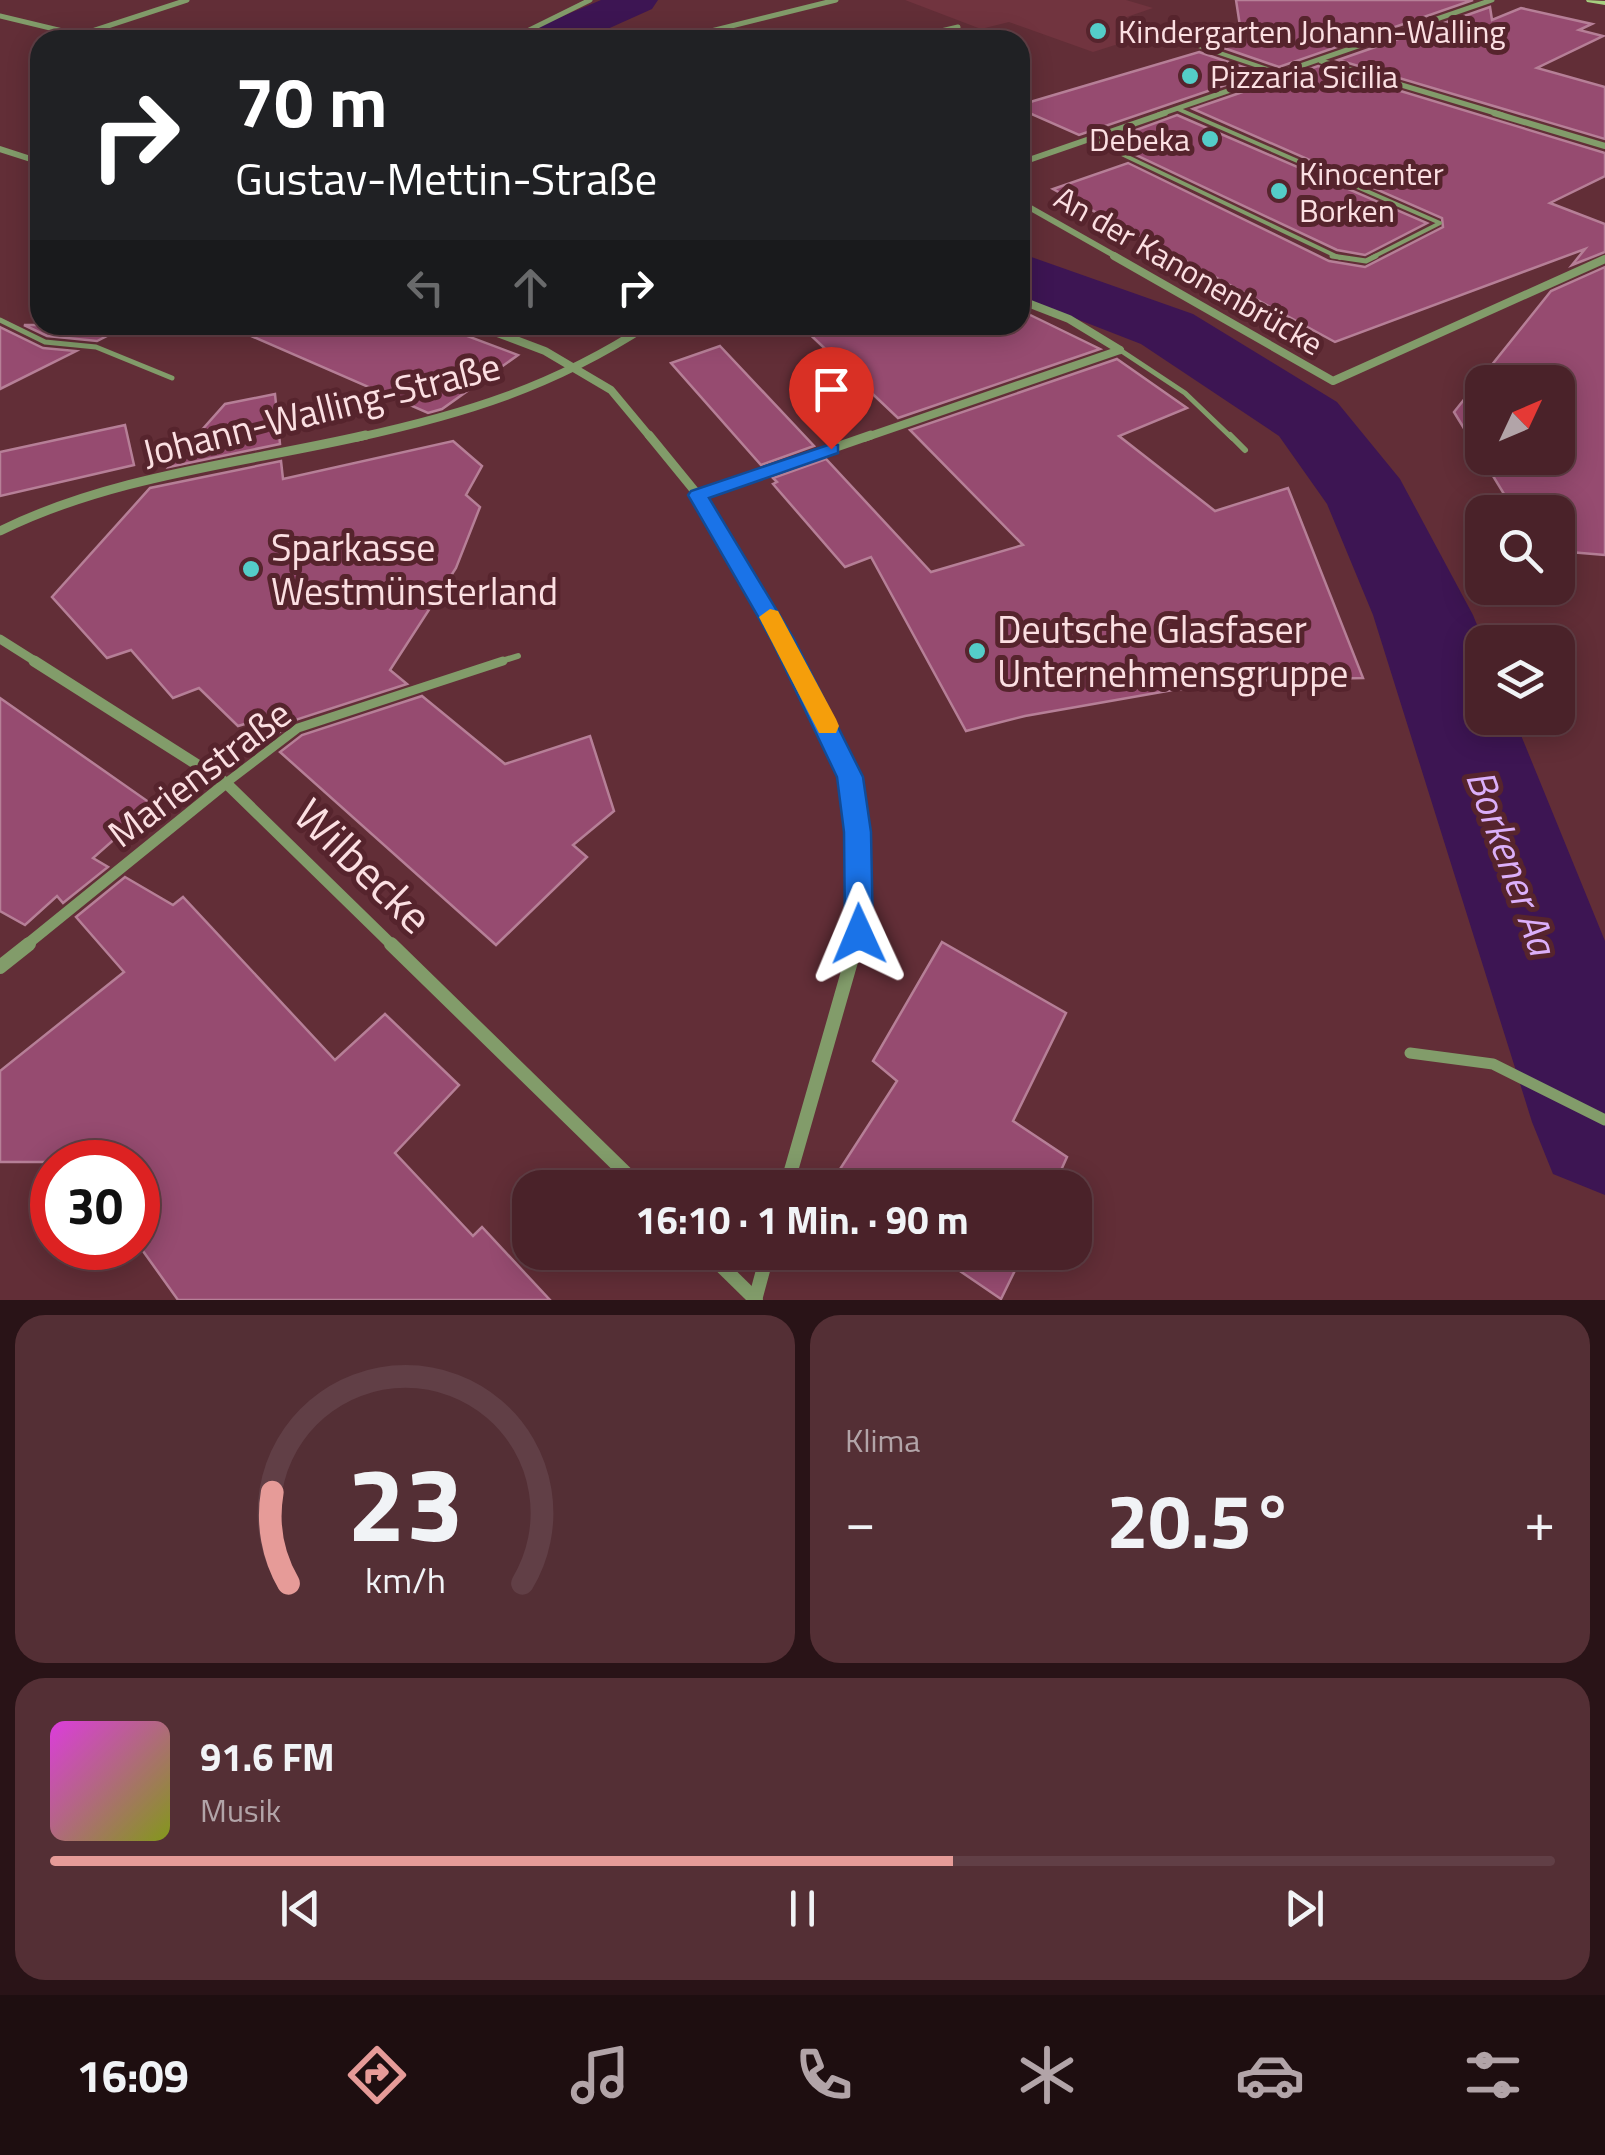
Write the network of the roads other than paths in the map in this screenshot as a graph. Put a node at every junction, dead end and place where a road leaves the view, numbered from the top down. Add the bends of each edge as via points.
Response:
1 (187, 0) edge
2 (590, 0) edge
3 (836, 0) edge
4 (1492, 0) edge
5 (1590, 0) edge
6 (1605, 3) edge
7 (0, 16) edge
8 (958, 27) dead end
9 (59, 30) edge
10 (95, 30) edge
11 (529, 30) edge
12 (718, 30) edge
13 (946, 30) edge
14 (1178, 39) dead end
15 (1320, 61) junction
16 (1282, 74) junction
17 (1178, 109) junction
18 (1090, 139) junction
19 (1605, 146) edge
20 (0, 149) edge
21 (30, 159) edge
22 (1030, 160) edge
23 (1030, 208) edge
24 (1605, 259) edge
25 (1030, 304) edge
26 (0, 320) edge
27 (30, 335) edge
28 (31, 335) edge
29 (500, 335) edge
30 (632, 335) edge
31 (1120, 350) junction
32 (580, 368) junction
33 (172, 378) dead end
34 (1245, 450) dead end
35 (698, 495) junction
36 (0, 531) edge
37 (0, 639) edge
38 (518, 656) dead end
39 (226, 783) junction
40 (0, 967) edge
41 (1410, 1052) dead end
42 (1605, 1120) edge
43 (623, 1170) edge
44 (791, 1170) edge
45 (726, 1270) edge
46 (764, 1270) edge
47 (756, 1300) edge

1 - 10 street
2 - 11 street
3 - 12 street
4 - 15 street
5 - 6 main road
7 - 9 street
8 - 13 street
14 - 16 lane
15 - 16 street
15 - 19 street
16 - 17 street
17 - 18 street
17 - 18 lane via 1440,223 1366,261 1336,258
18 - 22 street
20 - 21 street
23 - 24 street, An der Kanonenbrücke via 1333,381
25 - 31 street
26 - 27 lane
28 - 33 lane via 96,347
29 - 32 street
30 - 32 street, Johann-Walling-Straße
31 - 34 lane via 1185,393
31 - 35 street
32 - 35 street via 611,390
32 - 36 street, Johann-Walling-Straße via 453,414 121,488 40,510
35 - 44 street via 819,708 850,777 858,832 859,934
37 - 39 street, Wilbecke
38 - 39 lane, Marienstraße via 298,728
39 - 40 street, Marienstraße
39 - 43 street, Wilbecke
41 - 42 lane via 1494,1064
45 - 47 street
46 - 47 street

